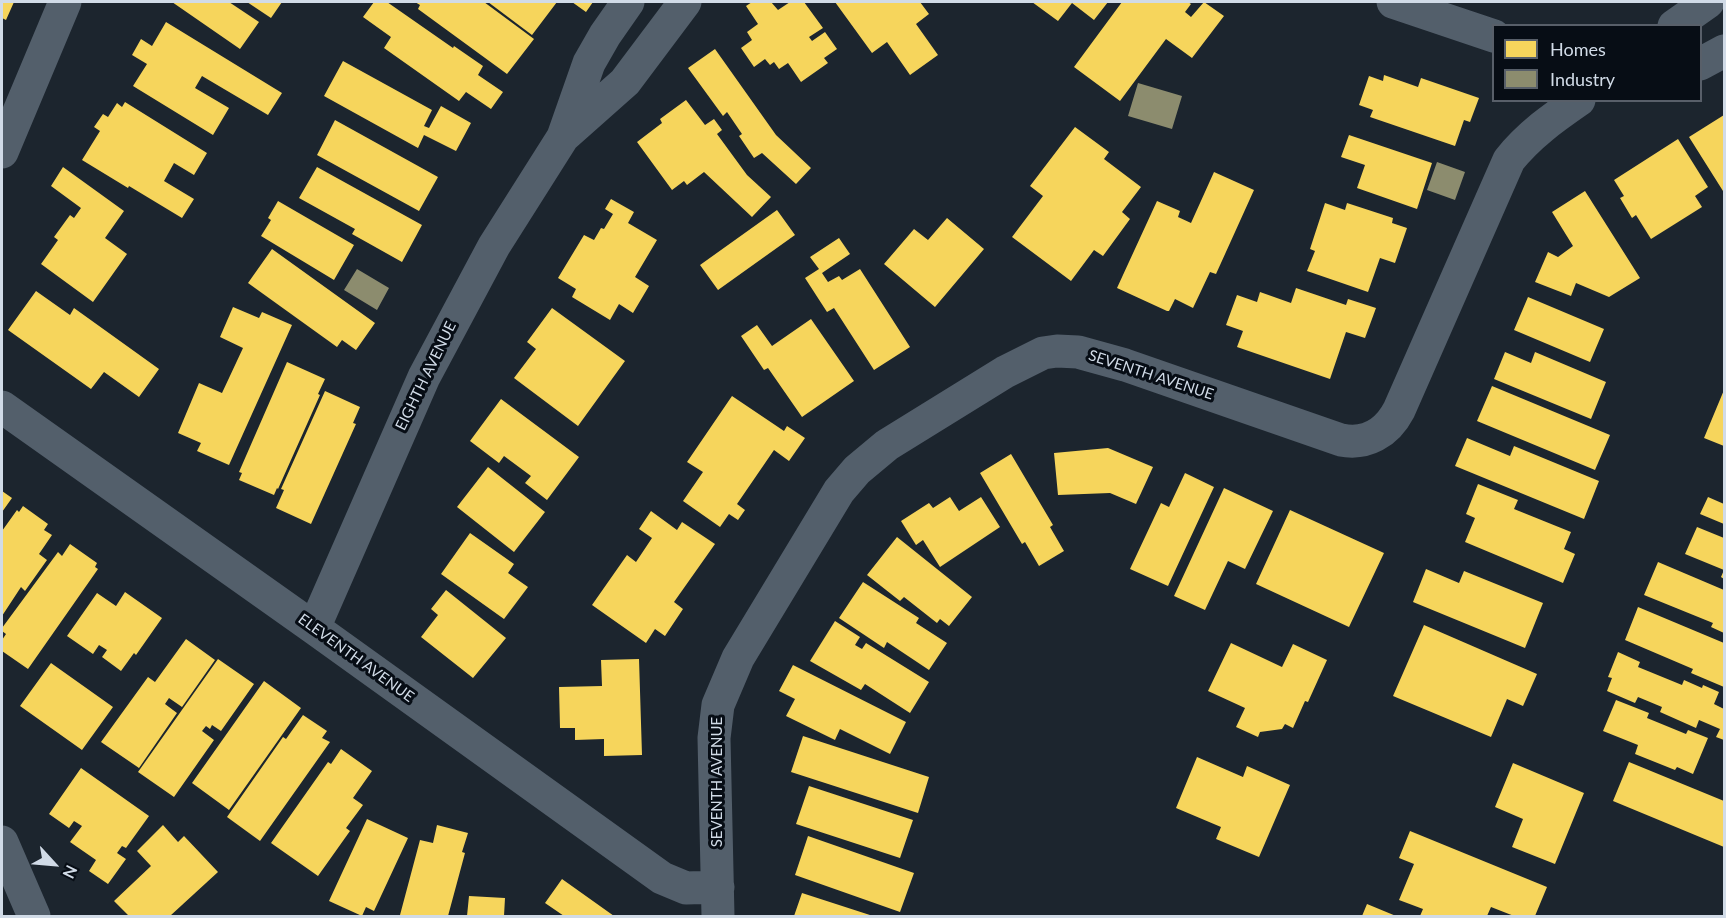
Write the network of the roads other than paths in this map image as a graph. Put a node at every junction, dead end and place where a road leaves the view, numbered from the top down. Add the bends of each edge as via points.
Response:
1 (65, 2) edge
2 (628, 2) edge
3 (685, 2) edge
4 (1393, 2) edge
5 (1708, 2) edge
6 (1677, 24) edge
7 (1492, 35) edge
8 (1725, 51) edge
9 (1702, 63) edge
10 (1576, 102) edge
11 (563, 137) junction
12 (2, 152) edge
13 (2, 407) edge
14 (314, 628) junction
15 (2, 842) edge
16 (718, 902) edge
17 (34, 916) edge

1 - 12 street
2 - 11 street, EIGHTH AVENUE via 593,55
3 - 11 street, EIGHTH AVENUE via 625,82
4 - 7 street
5 - 6 street
8 - 9 street
10 - 16 street, SEVENTH AVENUE via 1539,128 1509,160 1399,410 1375,436 1355,442 1341,440 1116,363 1078,352 1058,351 1043,353 1005,372 887,445 857,470 832,500 738,658 720,698 714,738
11 - 14 street, EIGHTH AVENUE via 494,246 429,366
13 - 14 street, ELEVENTH AVENUE
14 - 16 street, ELEVENTH AVENUE via 669,882
15 - 17 street

